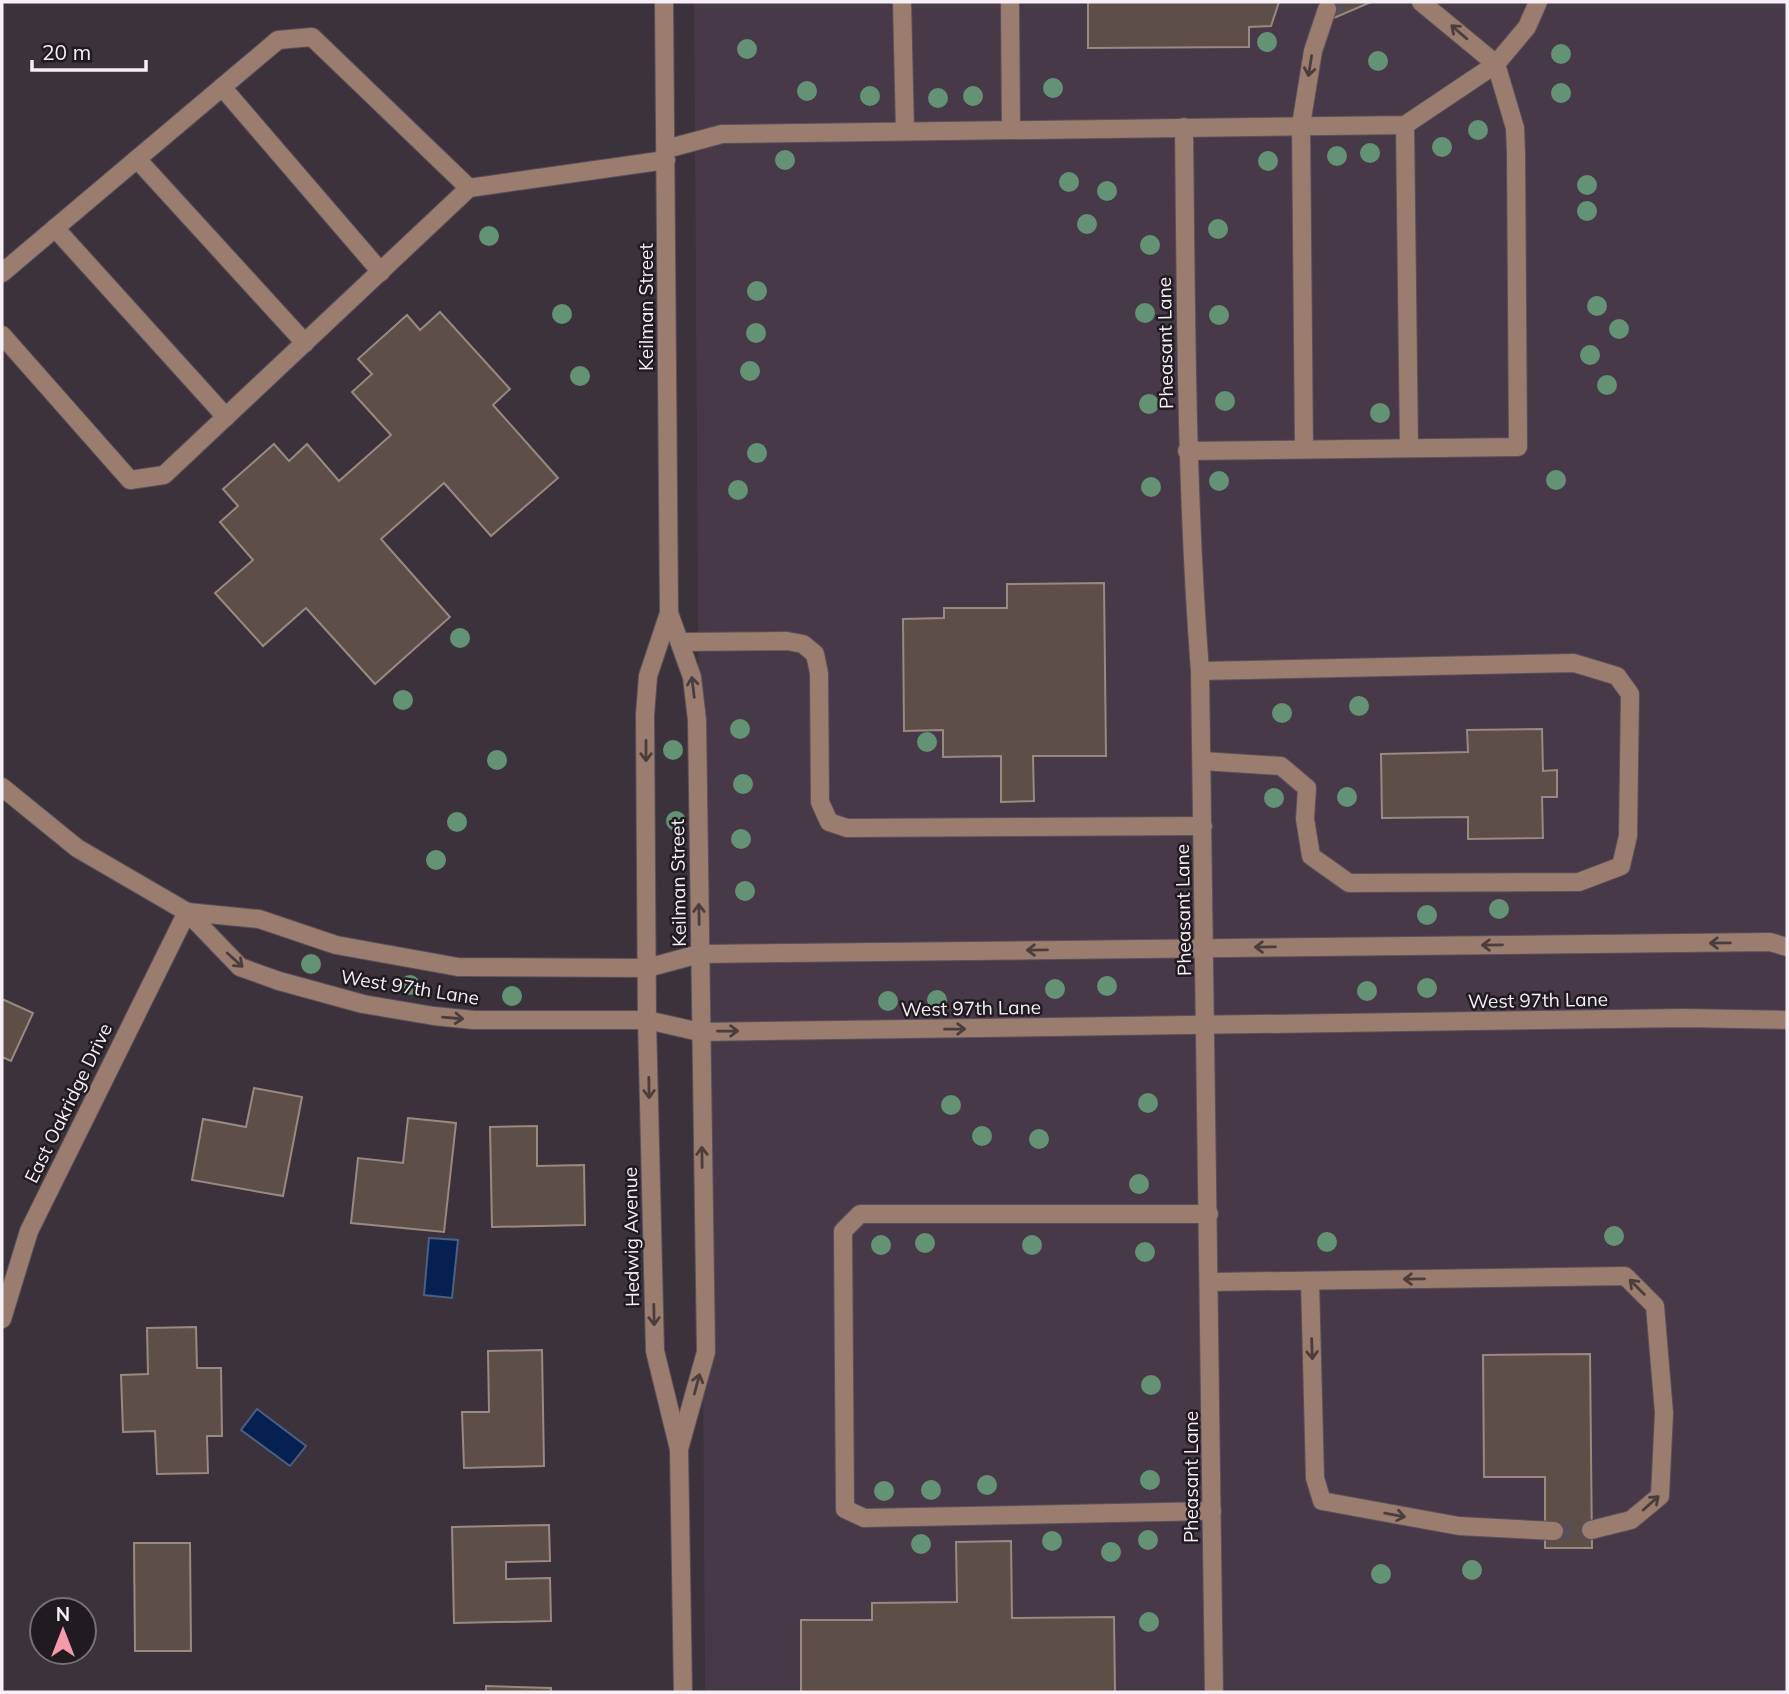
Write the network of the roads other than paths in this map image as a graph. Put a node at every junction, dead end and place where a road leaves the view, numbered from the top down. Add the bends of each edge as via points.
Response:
1 (664, 2) edge
2 (902, 2) edge
3 (1010, 2) edge
4 (1421, 2) edge
5 (1538, 2) edge
6 (1327, 9) dead end
7 (1496, 64) junction
8 (222, 87) junction
9 (1301, 125) junction
10 (1405, 125) junction
11 (1184, 127) junction
12 (1011, 130) junction
13 (905, 131) junction
14 (666, 155) junction
15 (137, 159) junction
16 (469, 188) junction
17 (55, 228) junction
18 (381, 272) junction
19 (2, 273) edge
20 (2, 335) edge
21 (305, 343) junction
22 (226, 416) junction
23 (1409, 448) junction
24 (1304, 449) junction
25 (1187, 451) junction
26 (670, 612) junction
27 (680, 642) junction
28 (1200, 671) junction
29 (1202, 761) junction
30 (2, 787) edge
31 (1202, 826) junction
32 (187, 912) junction
33 (1787, 947) edge
34 (1204, 948) junction
35 (699, 954) junction
36 (647, 968) junction
37 (647, 1020) junction
38 (1787, 1020) edge
39 (1205, 1026) junction
40 (700, 1032) junction
41 (1209, 1214) junction
42 (1310, 1281) junction
43 (1210, 1282) junction
44 (2, 1319) edge
45 (680, 1450) junction
46 (1212, 1511) junction
47 (1591, 1530) tunnel mouth
48 (1554, 1531) tunnel mouth
49 (683, 1692) edge
50 (1214, 1692) edge

1 - 14 street, Keilman Street
2 - 13 street
3 - 12 street
7 -> 4 street
5 - 7 street via 1527,27
6 -> 9 street via 1313,51
7 - 10 street
7 - 23 street via 1515,140 1518,447
8 - 15 street
8 - 16 street via 278,40 312,37
8 - 18 street
9 - 10 street
9 - 11 street
9 - 24 street
10 - 23 street
11 - 12 street
11 - 25 street, Pheasant Lane
12 - 13 street
13 - 14 street via 722,134
14 - 16 street
14 - 26 street, Keilman Street
15 - 17 street
15 - 21 street
16 - 18 street
17 - 19 street
17 - 22 street
18 - 21 street
20 - 22 street via 130,480 164,475
21 - 22 street
23 - 24 street
24 - 25 street
25 - 28 street, Pheasant Lane
26 - 27 street, Keilman Street
26 -> 36 street, Keilman Street via 648,676
27 - 31 street via 787,641 803,644 815,653 820,802 829,822 847,828
35 -> 27 street, Keilman Street via 697,720 692,677
28 - 29 street, Pheasant Lane
28 - 29 street via 1574,663 1617,676 1630,694 1628,836 1621,866 1579,882 1349,883 1311,856 1305,819 1307,788 1281,766
29 - 31 street, Pheasant Lane
30 - 32 street, West 97th Lane via 77,848
31 - 34 street, Pheasant Lane
32 - 36 street, West 97th Lane via 259,919 336,945 457,967
32 -> 37 street, West 97th Lane via 240,967 363,1004 474,1020
32 - 44 street, East Oakridge Drive via 29,1231
33 -> 34 street, West 97th Lane via 1770,942
34 -> 35 street, West 97th Lane
34 - 39 street, Pheasant Lane
35 - 36 street, West 97th Lane
35 - 40 street, Keilman Street
36 - 37 street, Keilman Street
37 - 40 street, West 97th Lane
37 -> 45 street, Hedwig Avenue via 655,1351
38 - 39 street, West 97th Lane
40 -> 39 street, West 97th Lane
39 - 41 street, Pheasant Lane
45 -> 40 street, Hedwig Avenue via 706,1352
41 - 43 street, Pheasant Lane
41 - 46 street via 860,1214 843,1231 845,1509 864,1518
42 - 43 street
47 -> 42 street via 1631,1520 1660,1496 1664,1413 1655,1306 1625,1276
42 -> 48 street via 1315,1478 1322,1501 1459,1526
43 - 46 street, Pheasant Lane
45 - 49 street, Hedwig Avenue
46 - 50 street, Pheasant Lane

